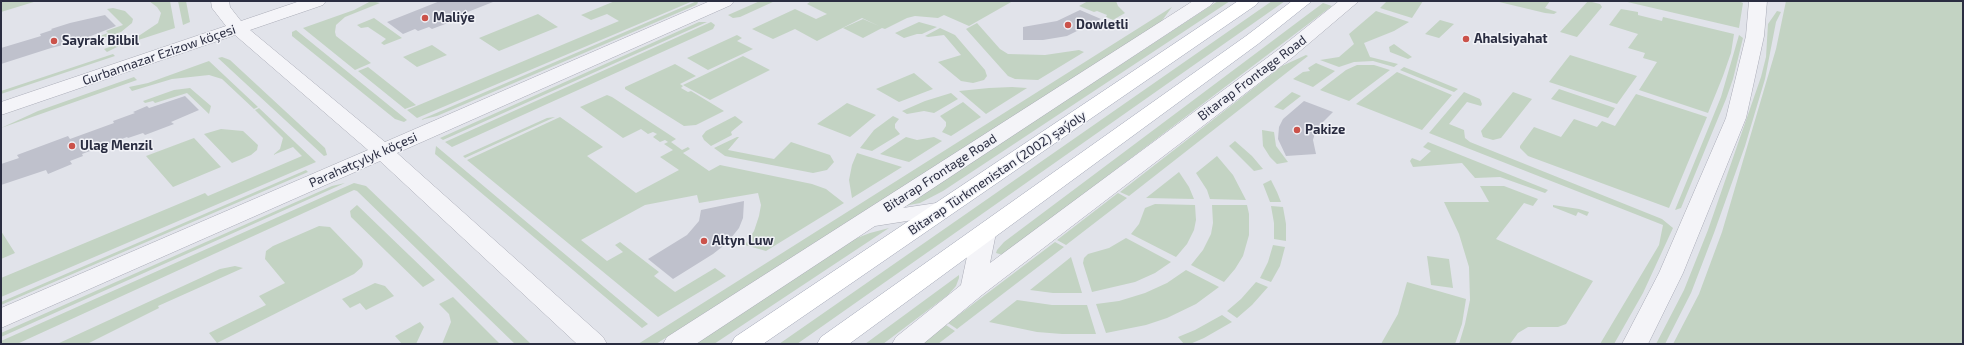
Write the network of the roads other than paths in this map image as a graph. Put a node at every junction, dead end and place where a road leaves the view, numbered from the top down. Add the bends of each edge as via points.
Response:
1 (220, 1) edge
2 (317, 1) edge
3 (725, 1) edge
4 (1205, 1) edge
5 (1250, 1) edge
6 (1303, 1) edge
7 (1350, 1) edge
8 (1758, 1) edge
9 (237, 28) junction
10 (1, 109) edge
11 (382, 152) junction
12 (943, 209) junction
13 (867, 220) junction
14 (984, 233) junction
15 (973, 289) junction
16 (1, 319) edge
17 (594, 344) edge
18 (676, 344) edge
19 (744, 344) edge
20 (830, 344) edge
21 (905, 344) edge
22 (1635, 344) edge

1 - 9 street via 221,8
2 - 9 street, Gurbannazar Ezizow köçesi
3 - 11 street, Parahatçylyk köçesi
4 - 13 street, Bitarap Frontage Road
5 - 12 main road, Bitarap Türkmenistan (2002) şaýoly
6 - 14 main road
7 - 15 street, Bitarap Frontage Road via 1286,53
8 - 22 street via 1755,36 1736,118 1671,273
9 - 10 street, Gurbannazar Ezizow köçesi
9 - 11 street
11 - 16 street, Parahatçylyk köçesi
11 - 17 street
12 - 13 street
12 - 19 main road, Bitarap Türkmenistan (2002) şaýoly
13 - 18 street, Bitarap Frontage Road
14 - 15 street
14 - 20 main road
15 - 21 street, Bitarap Frontage Road

